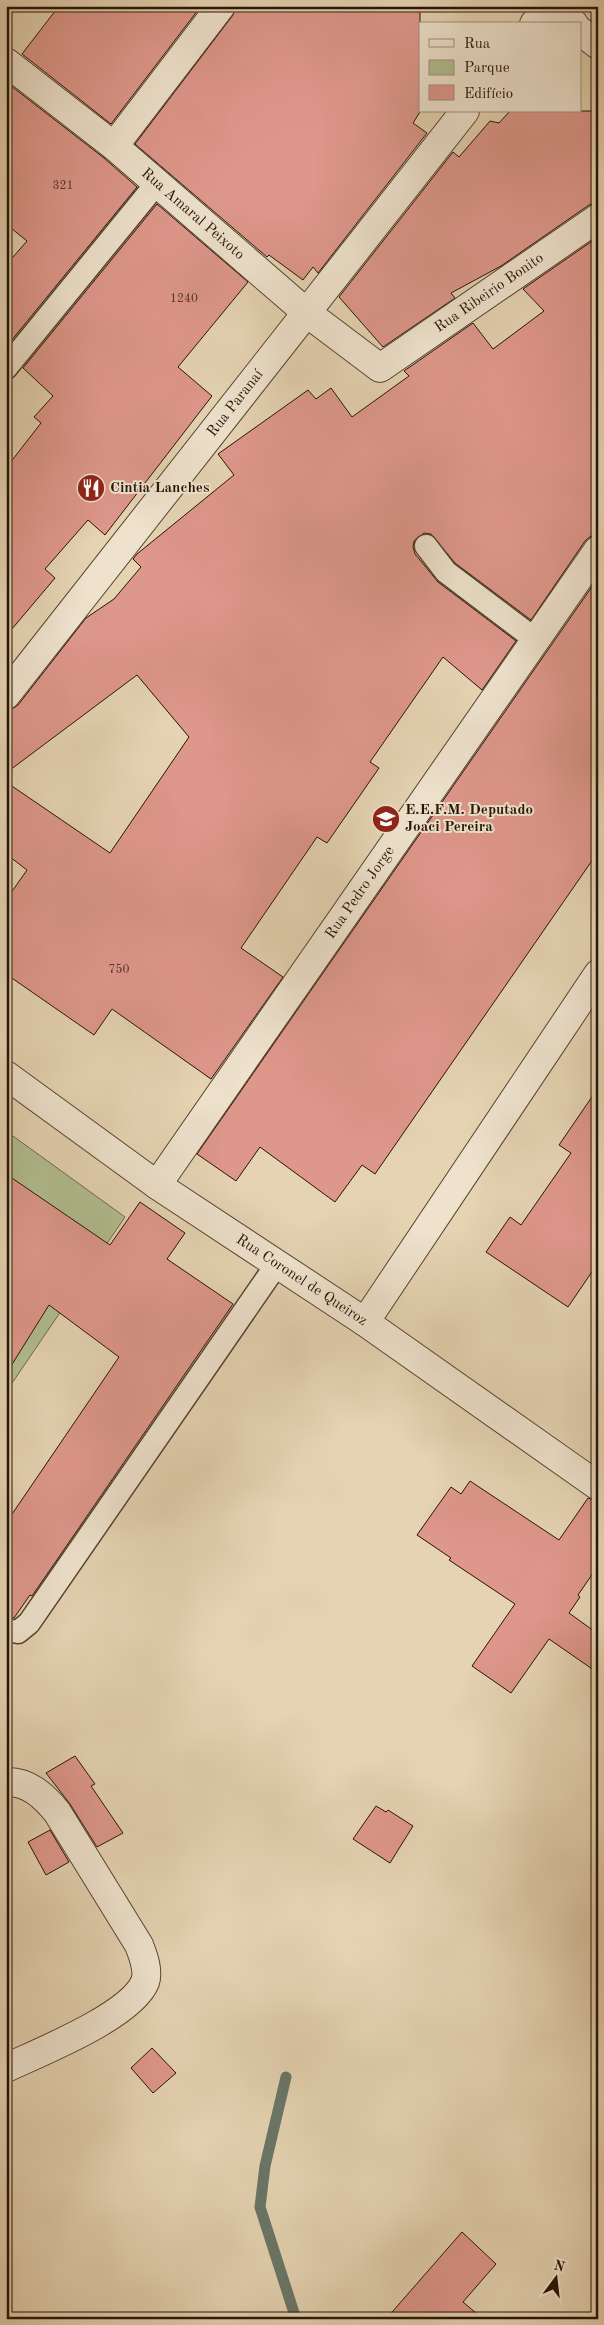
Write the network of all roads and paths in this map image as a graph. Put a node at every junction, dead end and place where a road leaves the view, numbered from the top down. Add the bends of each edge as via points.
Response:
1 (221, 6) edge
2 (548, 6) edge
3 (557, 6) edge
4 (536, 22) edge
5 (572, 22) edge
6 (582, 33) edge
7 (598, 45) edge
8 (6, 62) edge
9 (464, 112) edge
10 (114, 146) junction
11 (157, 183) junction
12 (598, 218) edge
13 (307, 313) junction
14 (6, 368) edge
15 (380, 368) joint
16 (426, 546) dead end
17 (598, 550) edge
18 (536, 640) junction
19 (6, 694) edge
20 (598, 974) edge
21 (6, 1075) edge
22 (158, 1184) junction
23 (277, 1264) junction
24 (365, 1322) junction
25 (598, 1486) edge
26 (6, 1630) edge
27 (6, 1782) edge
28 (6, 2068) edge

1 - 10 street
2 - 4 street
3 - 5 street
6 - 7 street
8 - 10 street, Rua Amaral Peixoto
9 - 13 street, Rua Paranaí
10 - 11 street, Rua Amaral Peixoto
11 - 13 street, Rua Amaral Peixoto
11 - 14 lane
12 - 15 street, Rua Ribeirio Bonito
13 - 15 street, Rua Amaral Peixoto
13 - 19 street, Rua Paranaí
16 - 18 lane via 446,572
17 - 18 street, Rua Pedro Jorge
18 - 22 street, Rua Pedro Jorge
20 - 24 street
21 - 22 street, Rua Coronel de Queiroz
22 - 23 street, Rua Coronel de Queiroz
23 - 24 street, Rua Coronel de Queiroz
23 - 26 lane via 29,1623 18,1632
24 - 25 street, Rua Coronel de Queiroz
27 - 28 street via 17,1781 37,1791 52,1805 139,1945 146,1965 145,1981 122,2008

